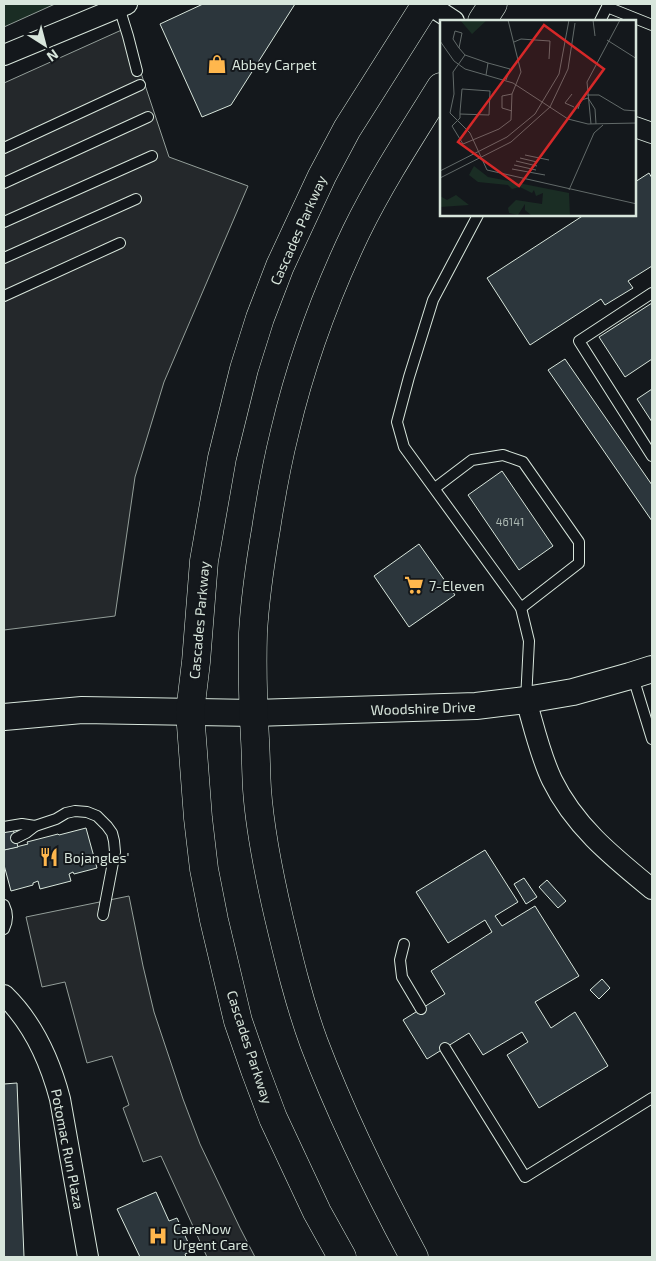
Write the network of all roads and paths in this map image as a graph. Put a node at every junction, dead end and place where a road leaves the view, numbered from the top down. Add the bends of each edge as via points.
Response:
1 (427, 4) edge
2 (493, 4) edge
3 (123, 6) edge
4 (452, 20) edge
5 (483, 20) edge
6 (600, 20) edge
7 (652, 25) edge
8 (4, 55) edge
9 (137, 70) dead end
10 (140, 85) dead end
11 (440, 89) edge
12 (148, 117) dead end
13 (636, 127) edge
14 (652, 133) edge
15 (4, 148) edge
16 (152, 156) dead end
17 (4, 183) edge
18 (136, 199) dead end
19 (477, 216) edge
20 (4, 222) edge
21 (120, 243) dead end
22 (4, 258) edge
23 (652, 293) edge
24 (4, 296) edge
25 (652, 456) edge
26 (435, 488) junction
27 (522, 608) junction
28 (642, 672) edge
29 (526, 700) junction
30 (190, 712) junction
31 (254, 713) junction
32 (4, 717) edge
33 (652, 738) edge
34 (35, 826) junction
35 (4, 827) edge
36 (16, 838) dead end
37 (652, 889) edge
38 (4, 905) edge
39 (103, 915) dead end
40 (4, 928) edge
41 (404, 944) dead end
42 (4, 995) edge
43 (421, 1009) dead end
44 (445, 1048) dead end
45 (652, 1098) edge
46 (88, 1257) edge
47 (342, 1257) edge
48 (414, 1257) edge

1 - 4 street
1 - 30 main road, Cascades Parkway via 346,129 280,266 258,326 239,386 222,458 204,561
2 - 5 main road
3 - 8 street
3 - 9 lane
6 - 7 lane via 607,7
10 - 15 lane
11 - 31 main road via 379,187 356,234 334,281 299,379 274,479 258,582 253,634
12 - 17 lane
13 - 14 street
16 - 20 lane
18 - 22 lane
19 - 26 lane via 433,300 397,422 404,447
21 - 24 lane
23 - 25 lane via 579,341
26 - 27 lane
26 - 27 lane via 472,460 503,455 523,462 579,542 579,563
27 - 29 lane via 529,641
28 - 29 street, Woodshire Drive via 575,692
28 - 33 lane
29 - 31 street, Woodshire Drive via 476,706
29 - 37 street via 544,762 570,810 592,837
30 - 31 street, Woodshire Drive
30 - 32 street, Woodshire Drive via 82,710
30 - 47 main road, Cascades Parkway via 204,869 238,1021 273,1118
31 - 48 main road via 257,790 264,842 298,992 333,1090 376,1185
34 - 35 lane
34 - 36 lane
34 - 39 lane via 74,811 96,816 107,826 112,833 115,852
38 - 40 lane via 7,912
41 - 43 lane via 400,960 402,977
42 - 46 street, Potomac Run Plaza via 31,1031 55,1081
44 - 45 lane via 525,1177

